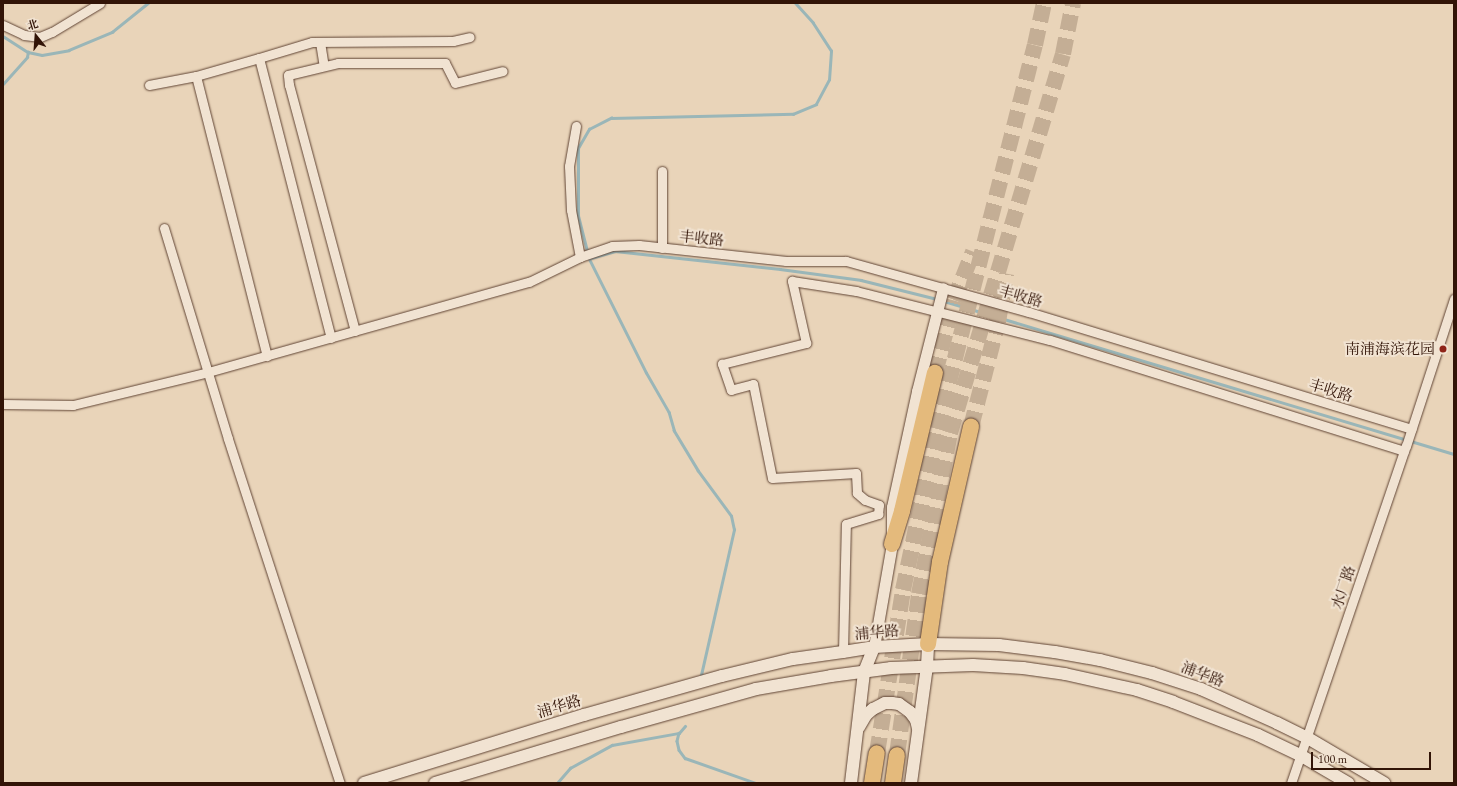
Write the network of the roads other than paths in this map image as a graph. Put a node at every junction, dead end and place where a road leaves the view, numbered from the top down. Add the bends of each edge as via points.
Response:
1 (100, 3) edge
2 (3, 25) edge
3 (470, 37) dead end
4 (320, 42) junction
5 (259, 58) junction
6 (324, 66) junction
7 (503, 71) dead end
8 (196, 76) junction
9 (148, 85) dead end
10 (576, 126) dead end
11 (662, 171) dead end
12 (164, 228) dead end
13 (662, 248) junction
14 (580, 257) junction
15 (943, 288) junction
16 (1454, 299) edge
17 (354, 331) junction
18 (331, 338) junction
19 (268, 356) junction
20 (208, 372) junction
21 (935, 373) tunnel mouth
22 (3, 404) edge
23 (971, 427) tunnel mouth
24 (1411, 433) junction
25 (1405, 448) junction
26 (892, 544) junction
27 (928, 644) junction
28 (874, 647) junction
29 (843, 652) junction
30 (927, 666) junction
31 (864, 672) junction
32 (858, 730) junction
33 (919, 730) junction
34 (1306, 737) junction
35 (877, 753) tunnel mouth
36 (897, 755) tunnel mouth
37 (1300, 755) junction
38 (340, 783) edge
39 (364, 783) edge
40 (435, 783) edge
41 (850, 783) edge
42 (872, 783) edge
43 (893, 783) edge
44 (911, 783) edge
45 (1291, 783) edge
46 (1348, 783) edge
47 (1384, 783) edge

1 - 2 street via 40,37 24,35
3 - 4 street via 453,41
4 - 5 street via 312,42
4 - 6 street
5 - 8 street
5 - 18 street
6 - 7 street via 338,63 445,63 455,83
6 - 17 street via 288,75 289,85
8 - 9 street
8 - 19 street
10 - 14 street via 568,166 571,210
11 - 13 street
12 - 20 street
13 - 14 street, 丰收路 via 639,245 612,246
13 - 15 street, 丰收路 via 786,261 846,261
14 - 17 street, 丰收路 via 529,282
15 - 24 street, 丰收路 via 1035,314
15 - 26 street via 892,507
16 - 24 street
17 - 18 street, 丰收路
18 - 19 street, 丰收路
19 - 20 street, 丰收路
20 - 22 street, 丰收路 via 73,405
20 - 38 street
21 - 26 highway
23 - 27 highway via 940,562
24 - 25 street, 水厂路
25 - 29 street via 1050,340 856,291 792,281 806,342 722,364 731,390 754,384 772,478 856,474 857,494 878,505 878,514 846,524
25 - 34 street, 水厂路
26 - 28 street
27 - 28 main road, 浦华路
27 - 30 main road
27 - 34 main road, 浦华路 via 1000,645 1100,660 1152,673 1201,690
28 - 29 main road, 浦华路
28 - 31 main road
29 - 39 main road, 浦华路 via 793,659 699,682
30 - 31 main road
30 - 33 main road
30 - 37 main road via 1023,668 1094,680 1173,702 1232,724
31 - 32 main road
31 - 40 main road via 756,689
32 - 33 main road via 862,720 873,709 892,702 910,712
32 - 41 main road
33 - 44 main road
34 - 37 street, 水厂路
34 - 47 main road, 浦华路
35 - 42 highway
36 - 43 highway
37 - 45 street
37 - 46 main road

